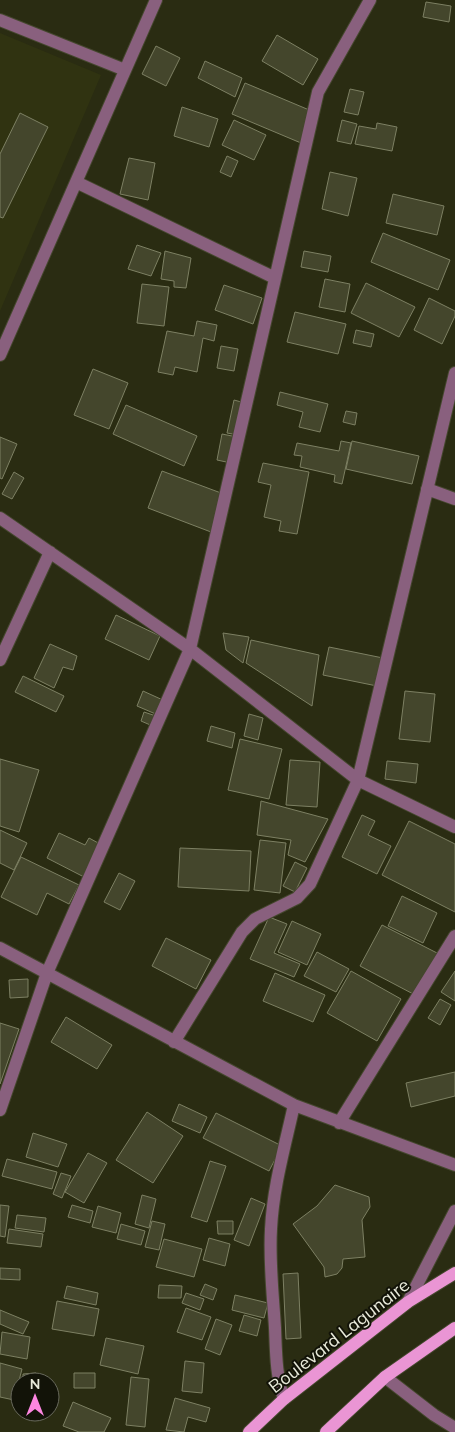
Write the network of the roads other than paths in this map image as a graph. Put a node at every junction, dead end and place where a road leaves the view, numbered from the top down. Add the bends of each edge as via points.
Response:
1 (156, 0) edge
2 (370, 0) edge
3 (0, 20) edge
4 (125, 70) junction
5 (76, 182) junction
6 (276, 278) junction
7 (0, 355) edge
8 (455, 373) edge
9 (427, 489) junction
10 (455, 498) edge
11 (0, 518) edge
12 (50, 552) junction
13 (190, 649) junction
14 (0, 660) edge
15 (358, 780) junction
16 (455, 826) edge
17 (455, 936) edge
18 (0, 948) edge
19 (47, 973) junction
20 (174, 1042) junction
21 (294, 1105) junction
22 (0, 1110) edge
23 (339, 1122) junction
24 (455, 1165) edge
25 (455, 1211) edge
26 (455, 1273) edge
27 (408, 1302) junction
28 (455, 1328) edge
29 (385, 1377) junction
30 (284, 1399) junction
31 (455, 1428) edge
32 (249, 1432) edge
33 (326, 1432) edge

1 - 4 street
2 - 6 street via 318,92
3 - 4 street
4 - 5 street
5 - 6 street
5 - 7 street
6 - 13 street
8 - 9 street
9 - 10 street
9 - 15 street
11 - 12 street
12 - 13 street
12 - 14 street
13 - 15 street
13 - 19 street
15 - 16 street
15 - 20 street via 310,884 297,898 255,919 242,932
17 - 23 street
18 - 19 street
19 - 20 street
19 - 22 street
20 - 21 street
21 - 23 street
21 - 30 street via 271,1228 270,1264 278,1370
23 - 24 street
25 - 27 street
26 - 27 main road, Boulevard Lagunaire
27 - 30 main road, Boulevard Lagunaire
28 - 29 main road
29 - 31 street
29 - 33 main road
30 - 32 main road, Boulevard Lagunaire

